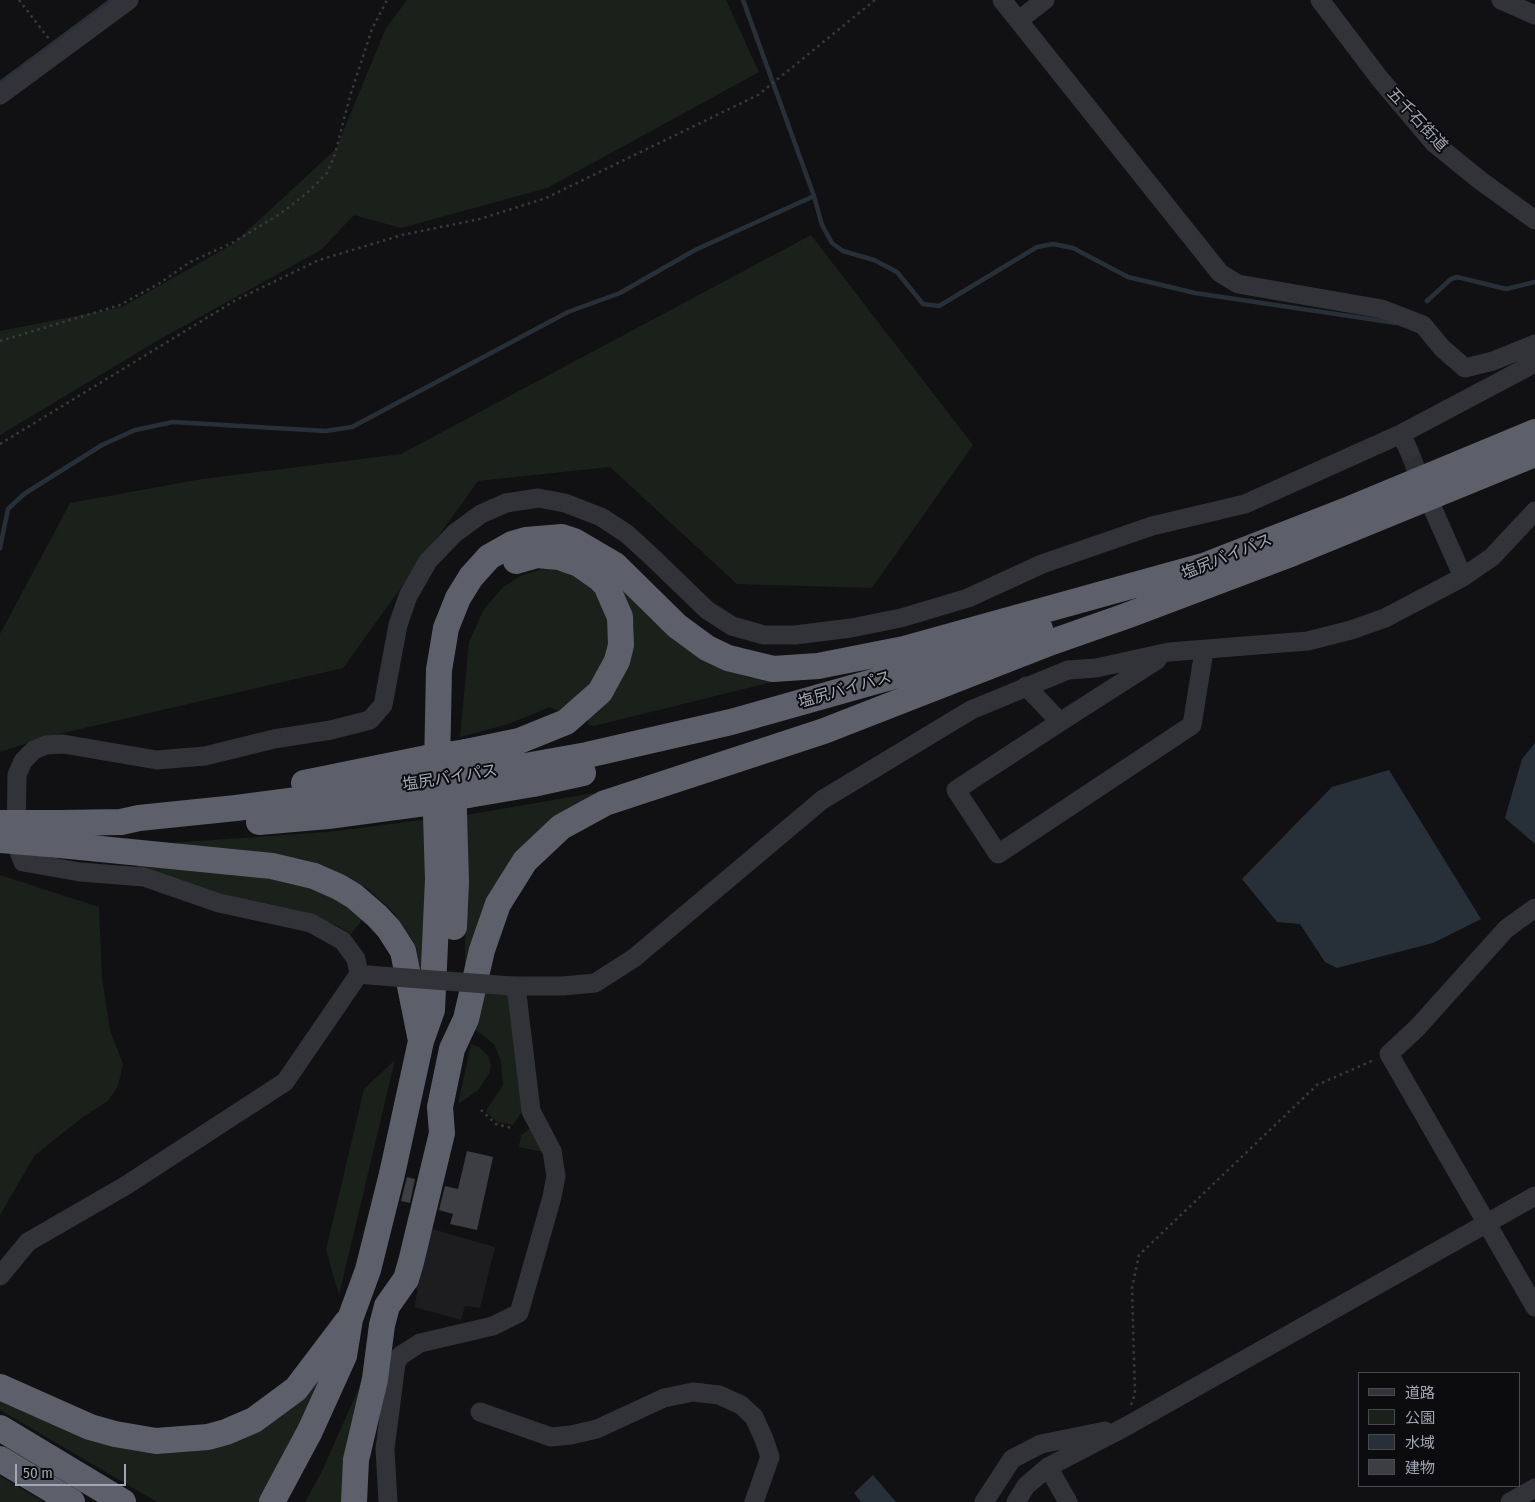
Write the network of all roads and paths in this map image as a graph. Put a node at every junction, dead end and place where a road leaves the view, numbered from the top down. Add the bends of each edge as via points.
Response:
1 (20, 0) edge
2 (129, 0) edge
3 (387, 0) edge
4 (875, 0) edge
5 (1002, 0) edge
6 (1045, 0) edge
7 (1320, 0) edge
8 (1501, 0) edge
9 (1535, 15) edge
10 (1019, 20) junction
11 (58, 50) junction
12 (0, 95) edge
13 (1535, 220) edge
14 (0, 341) edge
15 (1535, 344) edge
16 (1535, 363) edge
17 (1535, 432) edge
18 (0, 444) edge
19 (1535, 454) edge
20 (1432, 507) tunnel mouth
21 (1535, 511) edge
22 (1203, 566) junction
23 (1463, 577) junction
24 (1052, 642) junction
25 (1204, 651) junction
26 (1169, 652) junction
27 (1026, 686) junction
28 (1060, 722) junction
29 (468, 774) junction
30 (427, 781) junction
31 (0, 823) edge
32 (67, 830) junction
33 (0, 840) edge
34 (1535, 908) edge
35 (364, 974) junction
36 (514, 986) junction
37 (421, 1041) junction
38 (452, 1049) junction
39 (1389, 1054) junction
40 (481, 1110) dead end
41 (512, 1128) dead end
42 (1535, 1196) edge
43 (1486, 1224) junction
44 (0, 1276) edge
45 (1535, 1307) edge
46 (354, 1308) junction
47 (384, 1316) junction
48 (0, 1387) edge
49 (480, 1412) dead end
50 (1125, 1427) junction
51 (0, 1428) edge
52 (0, 1459) edge
53 (1048, 1468) junction
54 (1535, 1488) edge
55 (72, 1502) edge
56 (123, 1502) edge
57 (272, 1502) edge
58 (293, 1502) edge
59 (354, 1502) edge
60 (388, 1502) edge
61 (754, 1502) edge
62 (984, 1502) edge
63 (1016, 1502) edge
64 (1068, 1502) edge
65 (1510, 1502) edge

1 - 11 path
2 - 11 street
3 - 14 path via 372,29 335,154 327,173 307,193 232,243 190,262 120,305
4 - 18 path via 758,95 546,198 480,219 402,234 319,260 236,300
5 - 10 street
6 - 10 street
7 - 13 street, 五千石街道 via 1380,79 1434,142
8 - 9 street
10 - 15 street via 1220,273 1238,284 1382,309 1422,325 1465,368
11 - 12 street
16 - 35 street via 1405,442 1245,504 1152,526 1042,564 968,598 901,618 795,635 764,636 732,626 707,610 650,554 601,517 565,503 538,498 506,503 481,514 428,561 408,596 398,625 383,706 370,720 206,756 157,760 81,747 46,745 34,750 23,761 17,775 16,844 23,862 80,872 144,877 219,903 311,923 343,941
17 - 22 highway, 塩尻バイパス
19 - 24 highway, 塩尻バイパス via 1293,553
20 - 23 street
21 - 23 street via 1492,557
22 - 29 highway, 塩尻バイパス via 1125,600 877,681 731,722 587,755
22 - 37 highway via 904,649 818,666 772,668 728,658 707,648 677,626 615,565 574,541 562,538 526,540 499,550 478,568 458,598 446,628 440,662 434,986 432,1010
23 - 25 street via 1385,618 1351,630 1308,641
24 - 29 highway, 塩尻バイパス via 891,694 738,736 533,784
24 - 38 highway via 824,731 605,803 561,827 524,861 498,904 482,950 466,1019
25 - 26 street
25 - 28 street via 1192,725 998,854 956,790
26 - 27 street via 1096,668 1068,670
26 - 28 street
27 - 28 street
27 - 36 street via 971,710 822,800 634,958 595,983
29 - 30 highway, bridge
29 - 30 highway, 塩尻バイパス, bridge
29 - 38 highway via 519,741 551,729 580,712 600,692 617,661 621,629 609,590 589,570 570,560 549,556 516,561 496,573 480,589 458,634 450,698 456,882 452,986 447,1015
30 - 32 highway, 塩尻バイパス
30 - 32 highway via 275,789
31 - 32 highway, 塩尻バイパス, bridge
32 - 33 highway, bridge
32 - 37 highway via 272,866 314,876 339,887 377,916 402,951
34 - 39 street via 1506,929 1417,1028
35 - 36 street, bridge
35 - 44 street via 285,1082 125,1186 28,1242
36 - 60 street via 531,1112 552,1151 556,1176 552,1197 519,1313 493,1326 420,1344 400,1356 396,1363 385,1449
37 - 46 highway via 370,1260
38 - 47 highway via 440,1107 442,1133 411,1262 406,1278
39 - 43 street
39 - 50 path via 1317,1085 1138,1254 1132,1288 1135,1394
40 - 41 path via 496,1124
42 - 43 street
43 - 45 street
43 - 50 street
46 - 48 highway via 296,1389 254,1420 208,1437 156,1441 115,1434 83,1424
46 - 57 highway via 344,1356 310,1431
47 - 58 highway
47 - 59 highway via 375,1379 356,1460
49 - 61 street via 551,1437 598,1429 664,1398 693,1392 719,1395 742,1405 754,1417 770,1457
50 - 53 street
50 - 62 street via 1041,1444 1012,1459
51 - 56 highway
52 - 55 highway
53 - 63 street via 1026,1486
53 - 64 street
54 - 65 street

